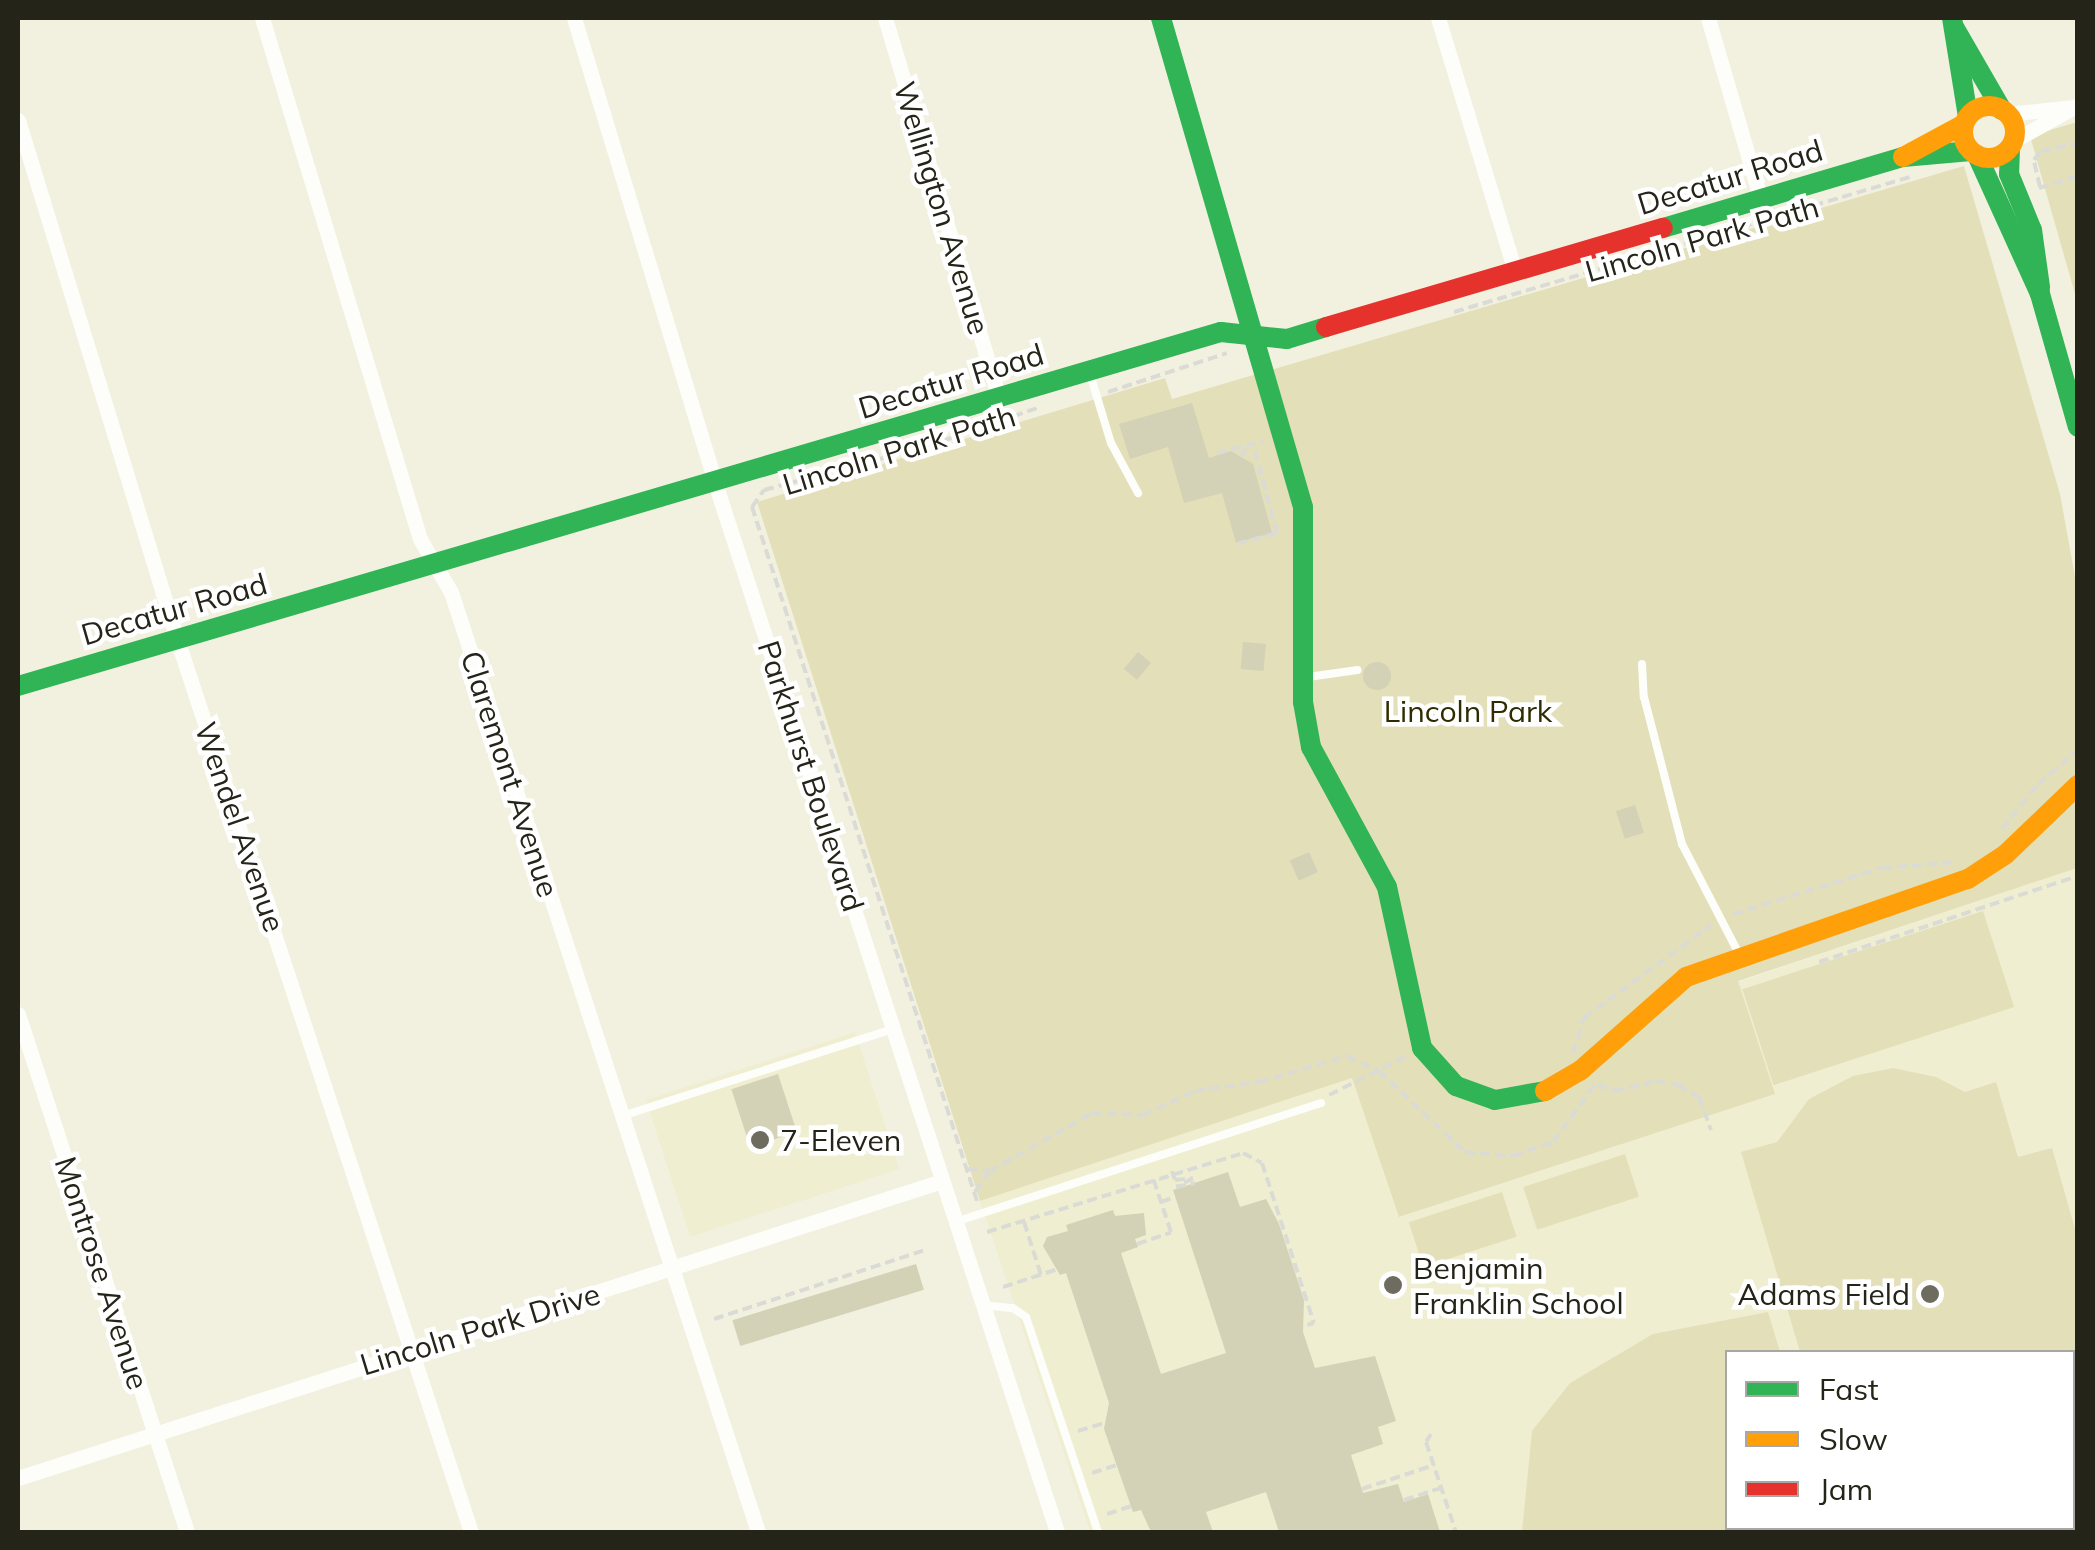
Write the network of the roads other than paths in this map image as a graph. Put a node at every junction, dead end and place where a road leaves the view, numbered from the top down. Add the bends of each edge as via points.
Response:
1 (262, 18) edge
2 (574, 18) edge
3 (884, 18) edge
4 (1160, 18) edge
5 (1438, 18) edge
6 (1708, 18) edge
7 (1953, 22) edge
8 (2077, 107) edge
9 (2004, 112) junction
10 (18, 120) edge
11 (1966, 120) junction
12 (2011, 145) junction
13 (1974, 153) junction
14 (1903, 156) junction
15 (1761, 200) junction
16 (1515, 272) junction
17 (2040, 294) junction
18 (1250, 342) junction
19 (1088, 370) junction
20 (1000, 398) junction
21 (2078, 427) edge
22 (715, 483) junction
23 (1138, 493) dead end
24 (435, 565) junction
25 (177, 640) junction
26 (1642, 664) dead end
27 (1358, 670) dead end
28 (1303, 678) junction
29 (18, 686) edge
30 (2078, 785) edge
31 (1740, 956) junction
32 (18, 1014) edge
33 (892, 1029) junction
34 (1321, 1103) dead end
35 (622, 1116) junction
36 (942, 1180) junction
37 (955, 1222) junction
38 (672, 1270) junction
39 (982, 1304) junction
40 (412, 1350) junction
41 (154, 1433) junction
42 (18, 1478) edge
43 (187, 1532) edge
44 (471, 1532) edge
45 (758, 1532) edge
46 (1057, 1532) edge
47 (1098, 1532) edge

1 - 24 street, Claremont Avenue via 420,539
2 - 22 street, Parkhurst Boulevard
3 - 20 street, Wellington Avenue
4 - 18 street
5 - 16 street
6 - 15 street
7 - 9 street
7 - 11 street via 1952,47 1968,90
8 - 9 street
8 - 12 street
9 - 11 street via 1980,108
9 - 12 street
10 - 25 street, Wendel Avenue
11 - 13 street
11 - 14 street, Decatur Road
12 - 13 street via 1991,158
12 - 17 street via 2009,174 2040,260
13 - 14 street, Decatur Road
13 - 17 street
14 - 15 street, Decatur Road
15 - 16 street, Decatur Road
16 - 18 street, Decatur Road via 1288,338
17 - 21 street
18 - 19 street, Decatur Road via 1221,332
18 - 28 street via 1303,507
19 - 20 street, Decatur Road
19 - 23 lane via 1111,443
20 - 22 street, Decatur Road
22 - 24 street, Decatur Road
22 - 33 street, Parkhurst Boulevard
24 - 25 street, Decatur Road
24 - 35 street, Claremont Avenue via 451,592
25 - 29 street, Decatur Road
25 - 40 street, Wendel Avenue
26 - 31 lane via 1644,697 1682,844
27 - 28 lane
28 - 31 street via 1312,748 1387,887 1413,1024 1436,1069 1456,1086 1496,1100 1535,1097 1580,1070 1670,988
30 - 31 street via 2006,854 1968,879
32 - 41 street, Montrose Avenue
33 - 35 lane
33 - 36 street, Parkhurst Boulevard
34 - 37 lane
35 - 38 street, Claremont Avenue
36 - 37 street, Parkhurst Boulevard
36 - 38 street, Lincoln Park Drive
37 - 39 street, Parkhurst Boulevard
38 - 40 street, Lincoln Park Drive
38 - 45 street, Claremont Avenue
39 - 46 street, Parkhurst Boulevard
39 - 47 lane via 1026,1317
40 - 41 street, Lincoln Park Drive
40 - 44 street, Wendel Avenue
41 - 42 street, Lincoln Park Drive
41 - 43 street, Montrose Avenue

